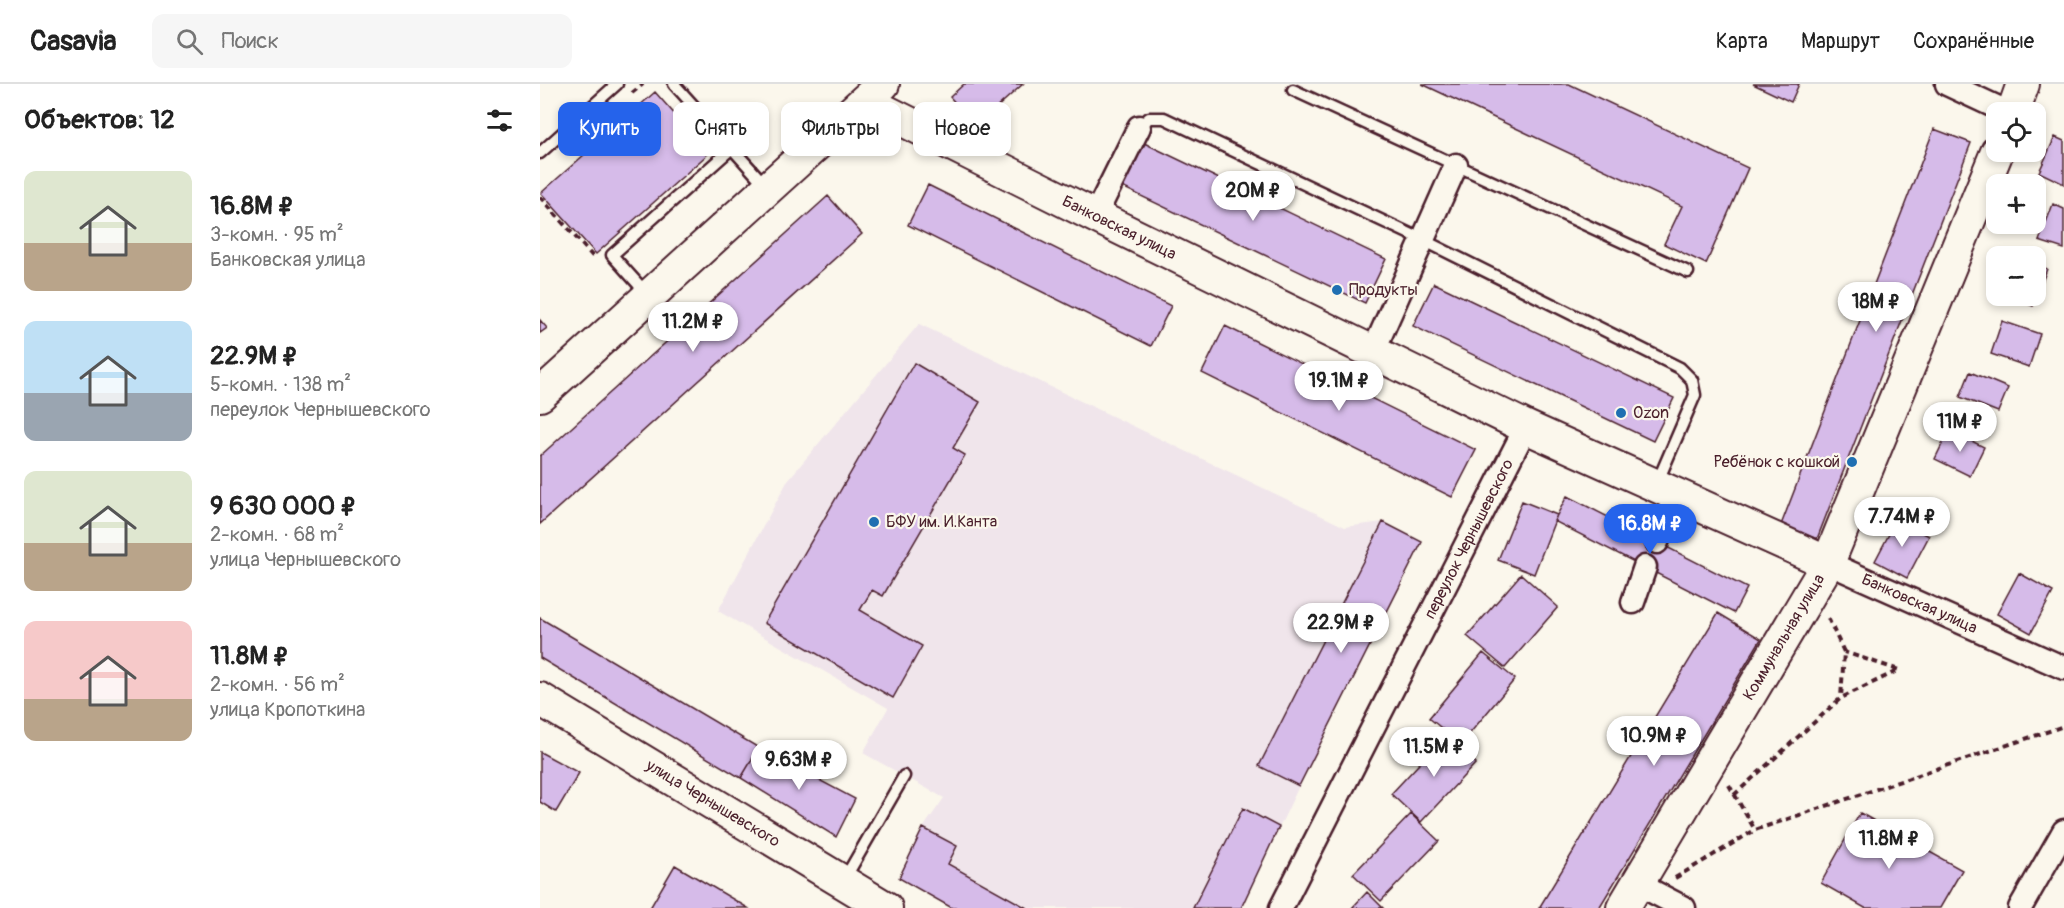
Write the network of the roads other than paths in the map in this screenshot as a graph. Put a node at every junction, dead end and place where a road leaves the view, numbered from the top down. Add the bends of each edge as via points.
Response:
1 (617, 84) edge
2 (674, 84) edge
3 (1947, 84) edge
4 (2023, 84) edge
5 (1293, 90) dead end
6 (874, 92) edge
7 (690, 102) edge
8 (1986, 102) edge
9 (2017, 102) edge
10 (1139, 127) joint
11 (540, 153) edge
12 (723, 156) edge
13 (739, 156) edge
14 (1993, 162) edge
15 (1456, 165) junction
16 (768, 189) junction
17 (1095, 216) junction
18 (1423, 240) junction
19 (1688, 272) dead end
20 (649, 296) junction
21 (1373, 352) junction
22 (540, 395) edge
23 (1526, 427) junction
24 (1666, 491) junction
25 (1657, 542) dead end
26 (1828, 563) junction
27 (1645, 567) dead end
28 (1633, 602) dead end
29 (2064, 668) edge
30 (540, 699) edge
31 (904, 777) dead end
32 (2064, 831) edge
33 (843, 882) junction
34 (1638, 895) edge
35 (886, 908) edge
36 (1281, 908) edge
37 (1684, 908) edge
38 (2020, 908) edge

1 - 11 lane
2 - 7 lane
3 - 8 street
4 - 9 street
5 - 15 lane
6 - 16 street
6 - 17 street, Банковская улица
10 - 17 street
10 - 18 lane via 1149,118 1164,118
12 - 20 lane via 612,255
13 - 16 lane
14 - 26 street, Коммунальная улица
15 - 18 street
15 - 19 lane
16 - 20 street
17 - 21 street, Банковская улица
18 - 21 street
18 - 24 lane via 1680,368 1692,380 1695,395
20 - 22 street
21 - 23 street, Банковская улица
23 - 24 street, Банковская улица
23 - 36 street, переулок Чернышевского
24 - 25 street
24 - 26 street, Банковская улица
26 - 29 street, Банковская улица
26 - 34 street, Коммунальная улица
27 - 28 street
30 - 33 street, улица Чернышевского
31 - 33 lane
32 - 38 street
33 - 35 street, улица Чернышевского
34 - 37 street

